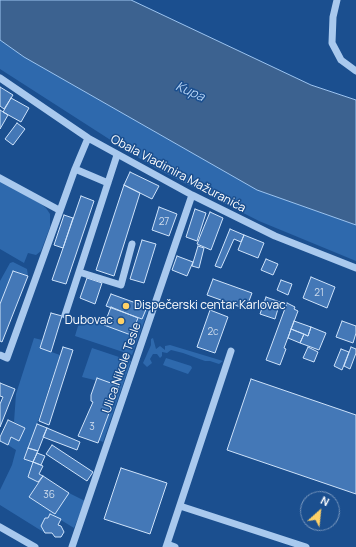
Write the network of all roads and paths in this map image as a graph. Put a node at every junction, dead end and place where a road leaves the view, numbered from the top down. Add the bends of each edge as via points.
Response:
1 (337, 0) edge
2 (356, 71) edge
3 (0, 78) edge
4 (88, 138) junction
5 (117, 155) junction
6 (75, 168) junction
7 (0, 178) edge
8 (108, 183) junction
9 (192, 195) junction
10 (58, 210) junction
11 (132, 244) dead end
12 (356, 268) edge
13 (79, 272) junction
14 (65, 315) dead end
15 (231, 351) dead end
16 (0, 355) edge
17 (180, 506) junction
18 (0, 527) edge
19 (166, 545) edge
20 (35, 547) edge
21 (72, 547) edge
22 (175, 547) edge
23 (306, 547) edge

1 - 2 street via 332,43 346,65
3 - 4 street, Obala Vladimira Mažuranića
4 - 5 street, Obala Vladimira Mažuranića
4 - 6 street
5 - 8 street
5 - 9 street, Obala Vladimira Mažuranića
6 - 8 street
6 - 10 street
7 - 10 street
8 - 13 street
9 - 12 street, Obala Vladimira Mažuranića via 275,236
9 - 21 street, Ulica Nikole Tesle
10 - 16 street via 7,358
11 - 13 street via 121,285
13 - 14 street
15 - 17 street
17 - 19 street
17 - 23 street
18 - 20 street
19 - 22 street

